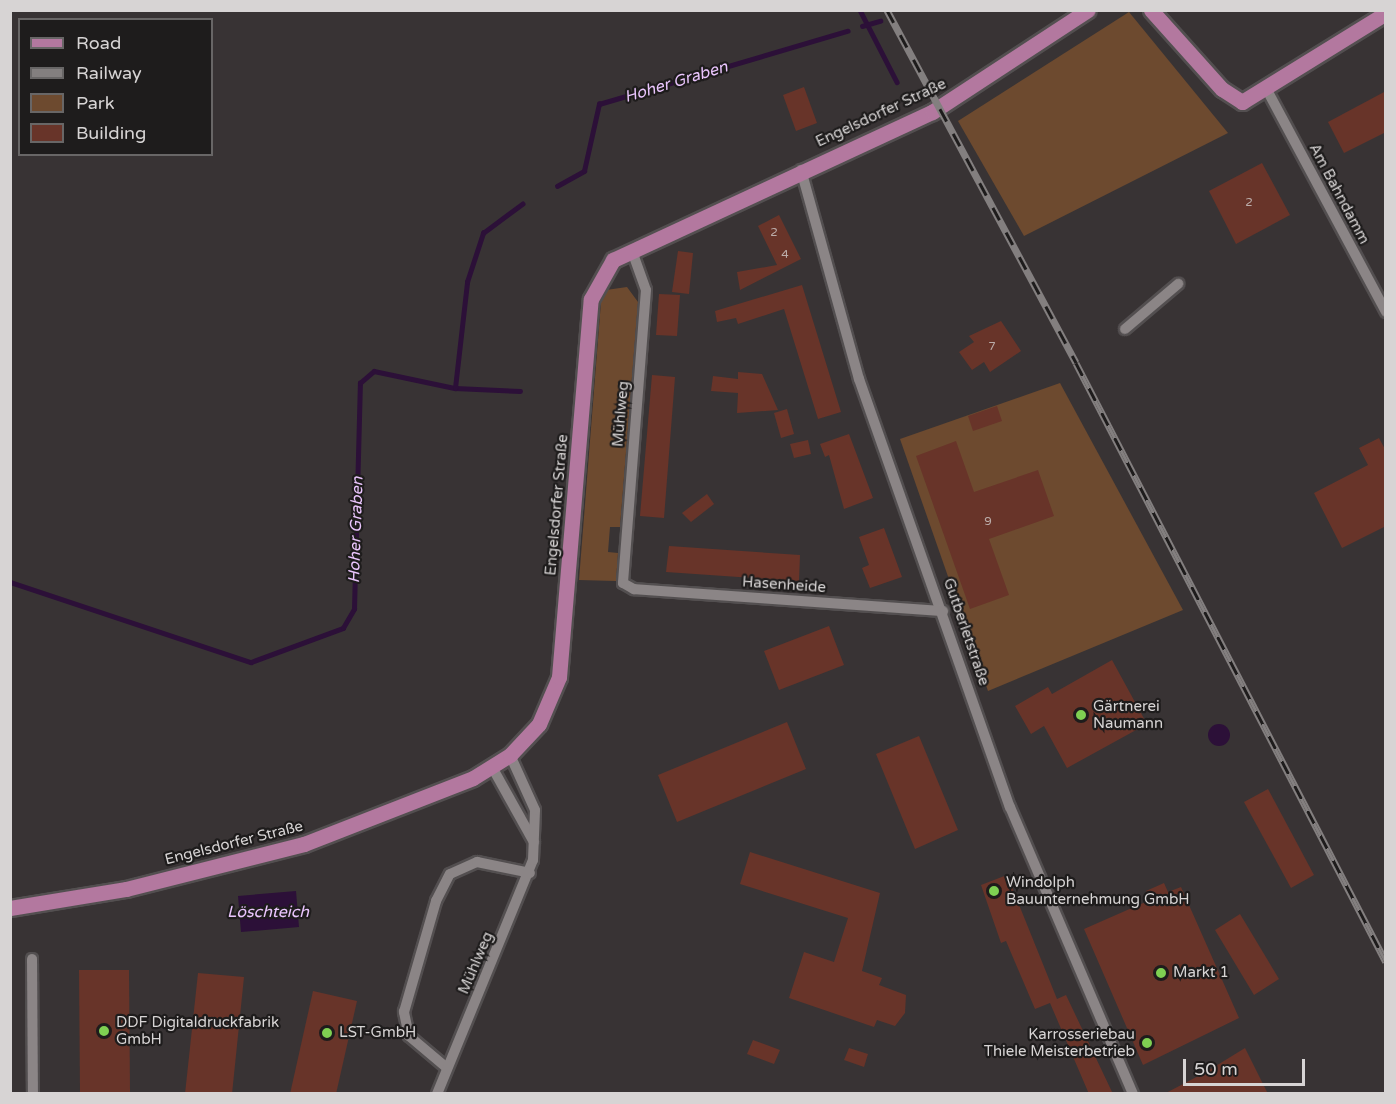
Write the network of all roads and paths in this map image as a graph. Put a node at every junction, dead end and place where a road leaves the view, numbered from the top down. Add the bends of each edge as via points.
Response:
1 (1088, 10) edge
2 (1151, 10) edge
3 (1386, 13) edge
4 (1267, 90) junction
5 (801, 170) junction
6 (632, 250) junction
7 (1178, 284) dead end
8 (1386, 312) edge
9 (1125, 329) dead end
10 (623, 583) joint
11 (944, 611) junction
12 (510, 755) junction
13 (492, 767) junction
14 (534, 842) junction
15 (530, 873) junction
16 (10, 908) edge
17 (32, 959) dead end
18 (447, 1068) junction
19 (33, 1094) edge
20 (437, 1094) edge
21 (1133, 1094) edge

1 - 5 main road, Engelsdorfer Straße via 932,112
2 - 4 main road via 1235,100
3 - 4 main road
4 - 8 street, Am Bahndamm
5 - 6 main road, Engelsdorfer Straße
5 - 11 street, Gutberletstraße via 844,331
6 - 10 street, Mühlweg via 646,290
6 - 12 main road, Engelsdorfer Straße via 613,260 591,299 559,677 539,724
7 - 9 street
10 - 11 street, Hasenheide via 634,589
11 - 21 street, Gutberletstraße via 1036,875
12 - 13 main road, Engelsdorfer Straße
12 - 14 street, Mühlweg via 535,810
13 - 14 street
13 - 16 main road, Engelsdorfer Straße via 304,844 126,889
14 - 15 street, Mühlweg
15 - 18 street, Mühlweg
15 - 18 street via 477,862 450,874 436,901 404,1012 409,1036
17 - 19 street
18 - 20 street, Mühlweg

